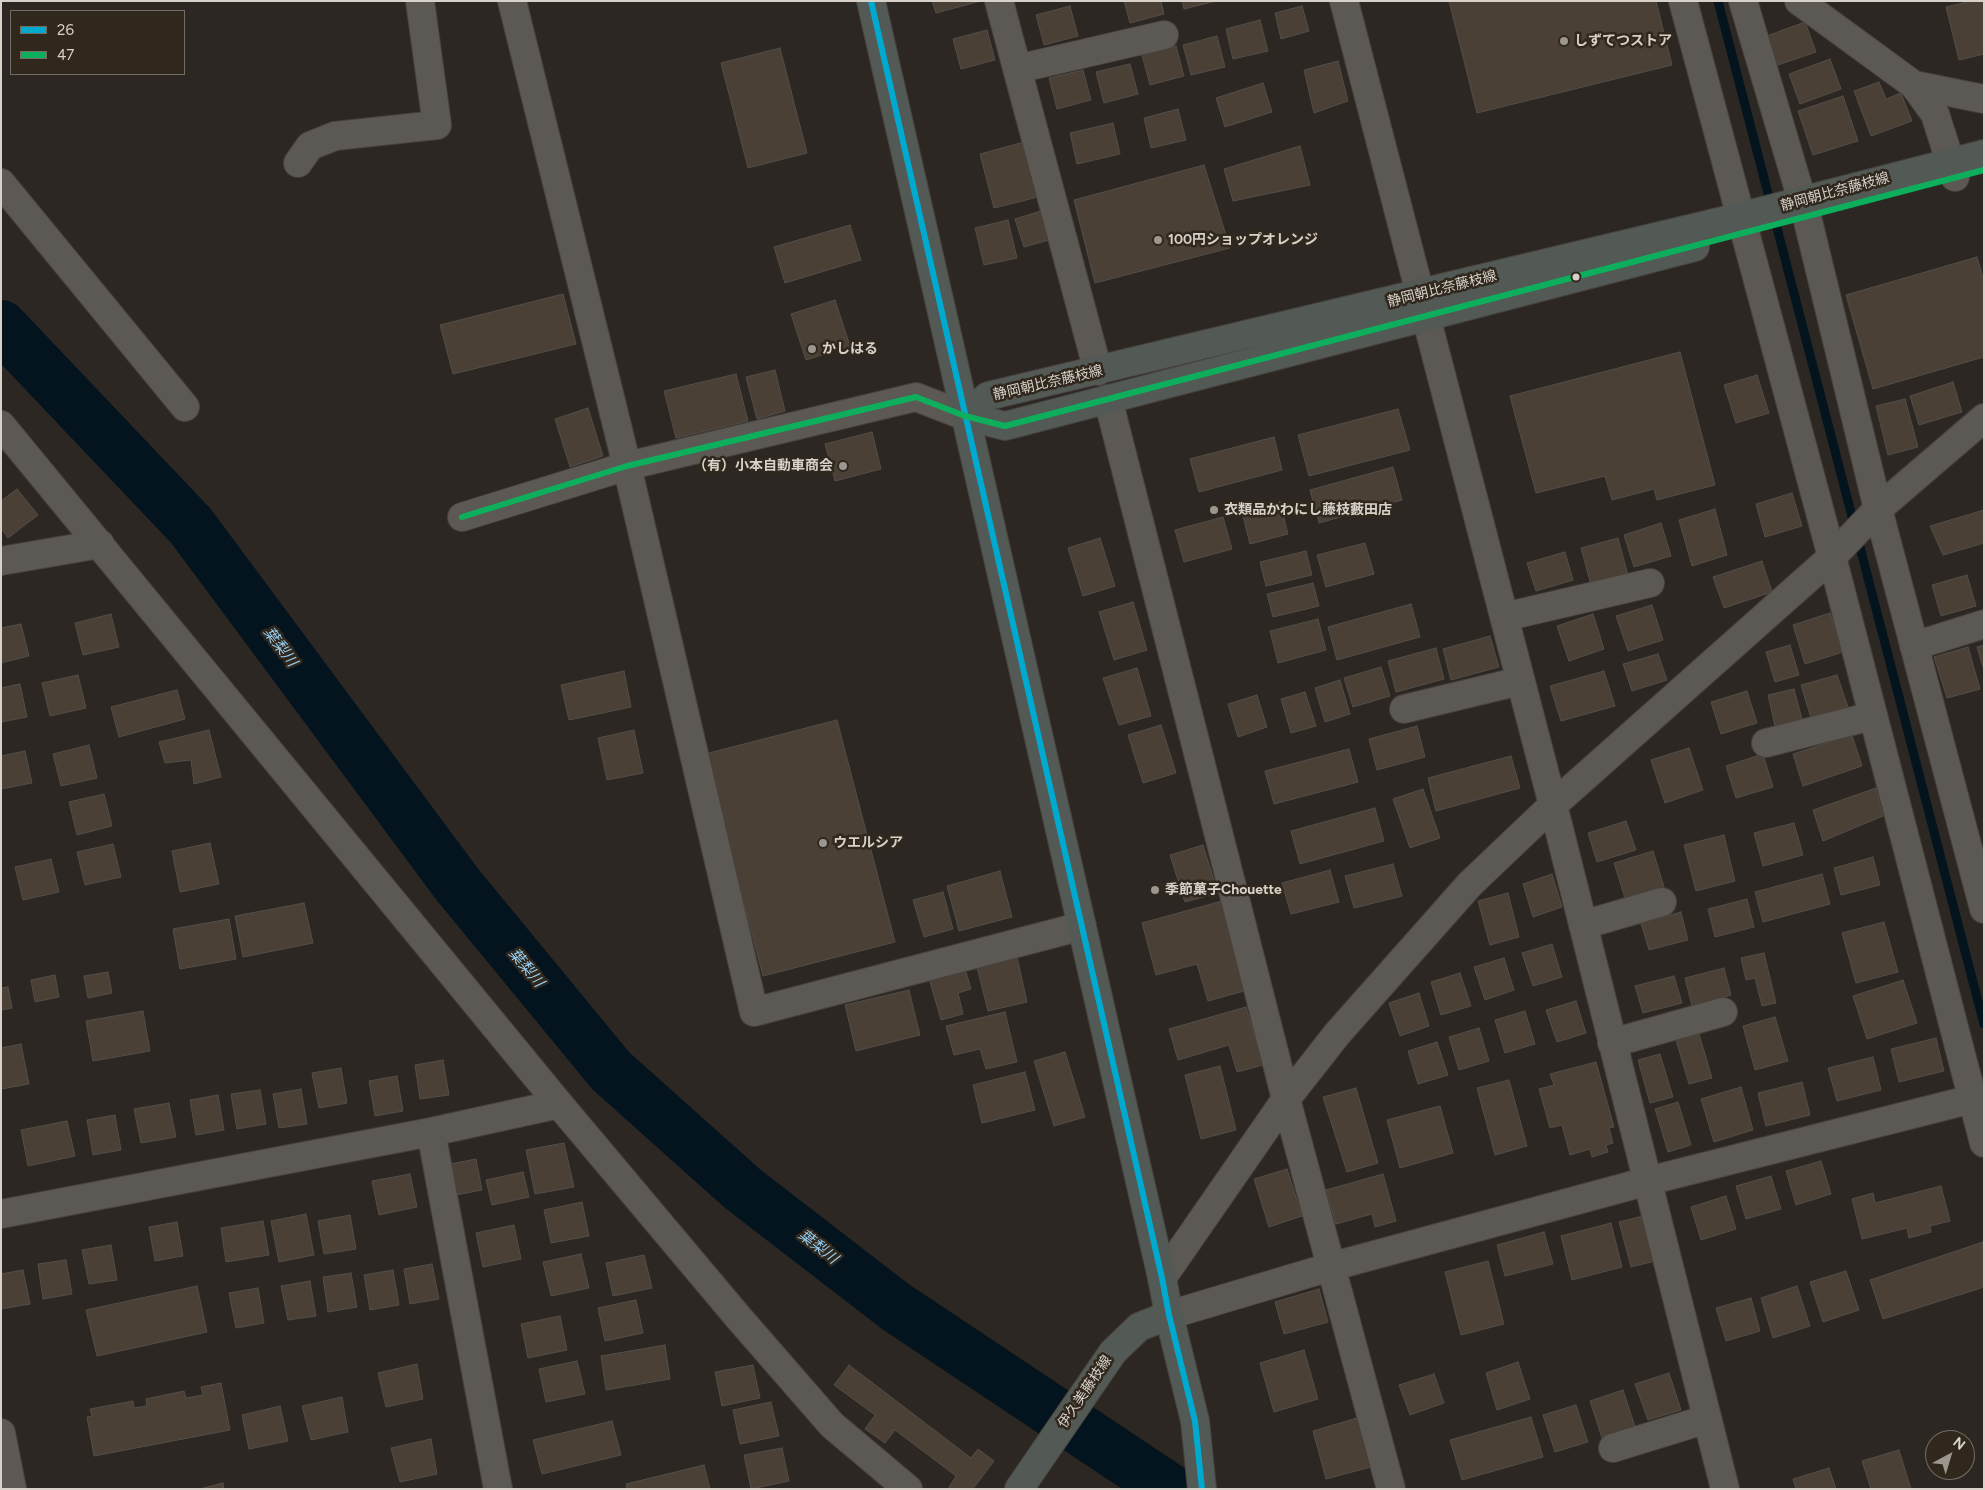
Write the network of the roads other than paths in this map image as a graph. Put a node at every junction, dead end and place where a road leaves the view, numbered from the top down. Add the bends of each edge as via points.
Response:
1 (420, 1) edge
2 (512, 1) edge
3 (871, 1) edge
4 (1000, 1) edge
5 (1344, 1) edge
6 (1683, 1) edge
7 (1743, 1) edge
8 (1798, 1) edge
9 (1164, 35) dead end
10 (1018, 69) junction
11 (1914, 86) junction
12 (1984, 99) edge
13 (1984, 154) edge
14 (298, 163) dead end
15 (1953, 170) junction
16 (1984, 170) edge
17 (1, 183) edge
18 (1805, 209) junction
19 (1742, 226) junction
20 (1423, 306) junction
21 (1098, 371) junction
22 (1108, 399) junction
23 (185, 406) dead end
24 (965, 416) junction
25 (1984, 418) edge
26 (1, 425) edge
27 (627, 466) junction
28 (1878, 509) junction
29 (462, 517) dead end
30 (100, 544) junction
31 (1832, 556) junction
32 (1, 561) edge
33 (1650, 583) dead end
34 (1504, 617) junction
35 (1984, 624) edge
36 (1914, 646) junction
37 (1520, 681) junction
38 (1404, 709) dead end
39 (1872, 716) junction
40 (1766, 743) dead end
41 (1552, 805) junction
42 (1662, 902) dead end
43 (1984, 910) edge
44 (1583, 925) junction
45 (1082, 926) junction
46 (1723, 1012) dead end
47 (1612, 1043) junction
48 (1978, 1098) edge
49 (1286, 1099) junction
50 (559, 1104) junction
51 (431, 1132) junction
52 (1984, 1143) edge
53 (1648, 1181) junction
54 (1, 1214) edge
55 (1330, 1267) junction
56 (1162, 1278) junction
57 (1169, 1315) junction
58 (1707, 1419) junction
59 (1, 1433) edge
60 (1613, 1448) dead end
61 (12, 1489) edge
62 (498, 1489) edge
63 (908, 1489) edge
64 (1019, 1489) edge
65 (1202, 1489) edge
66 (1391, 1489) edge
67 (1725, 1489) edge

1 - 14 street via 437,125 335,136 310,146
2 - 27 street
3 - 24 main road
4 - 10 street
5 - 20 street
6 - 19 street
7 - 18 street
8 - 11 street
9 - 10 street
10 - 21 street
11 - 12 street
11 - 15 street via 1935,114
13 - 15 main road, 静岡朝比奈藤枝線
15 - 16 main road, 静岡朝比奈藤枝線
15 - 18 main road, 静岡朝比奈藤枝線
17 - 23 street
18 - 19 main road, 静岡朝比奈藤枝線
18 - 28 street
19 - 20 main road, 静岡朝比奈藤枝線
19 - 31 street
20 - 21 main road, 静岡朝比奈藤枝線
20 - 22 main road, 静岡朝比奈藤枝線
20 - 34 street
21 - 24 main road, 静岡朝比奈藤枝線 via 988,396
22 - 24 main road, 静岡朝比奈藤枝線 via 1005,426
22 - 49 street
24 - 27 street via 916,397
24 - 45 main road
25 - 28 street
26 - 30 street
27 - 29 street
27 - 45 street via 754,1012
28 - 31 street
28 - 36 street
30 - 32 street
30 - 50 street
31 - 39 street
31 - 41 street
33 - 34 street
34 - 37 street
35 - 36 street
36 - 43 street
37 - 38 street
37 - 41 street
39 - 40 street
39 - 48 street
41 - 44 street
41 - 49 street via 1470,884 1337,1034
42 - 44 street
44 - 47 street
45 - 56 main road
46 - 47 street
47 - 53 street
48 - 52 street
48 - 53 street
49 - 55 street
49 - 56 street
50 - 51 street
50 - 63 street via 832,1424
51 - 54 street
51 - 62 street
53 - 55 street
53 - 58 street
55 - 57 street
55 - 66 street
56 - 57 main road
57 - 64 main road, 伊久美藤枝線 via 1139,1327 1113,1352
57 - 65 main road via 1195,1421
58 - 60 street
58 - 67 street
59 - 61 street

